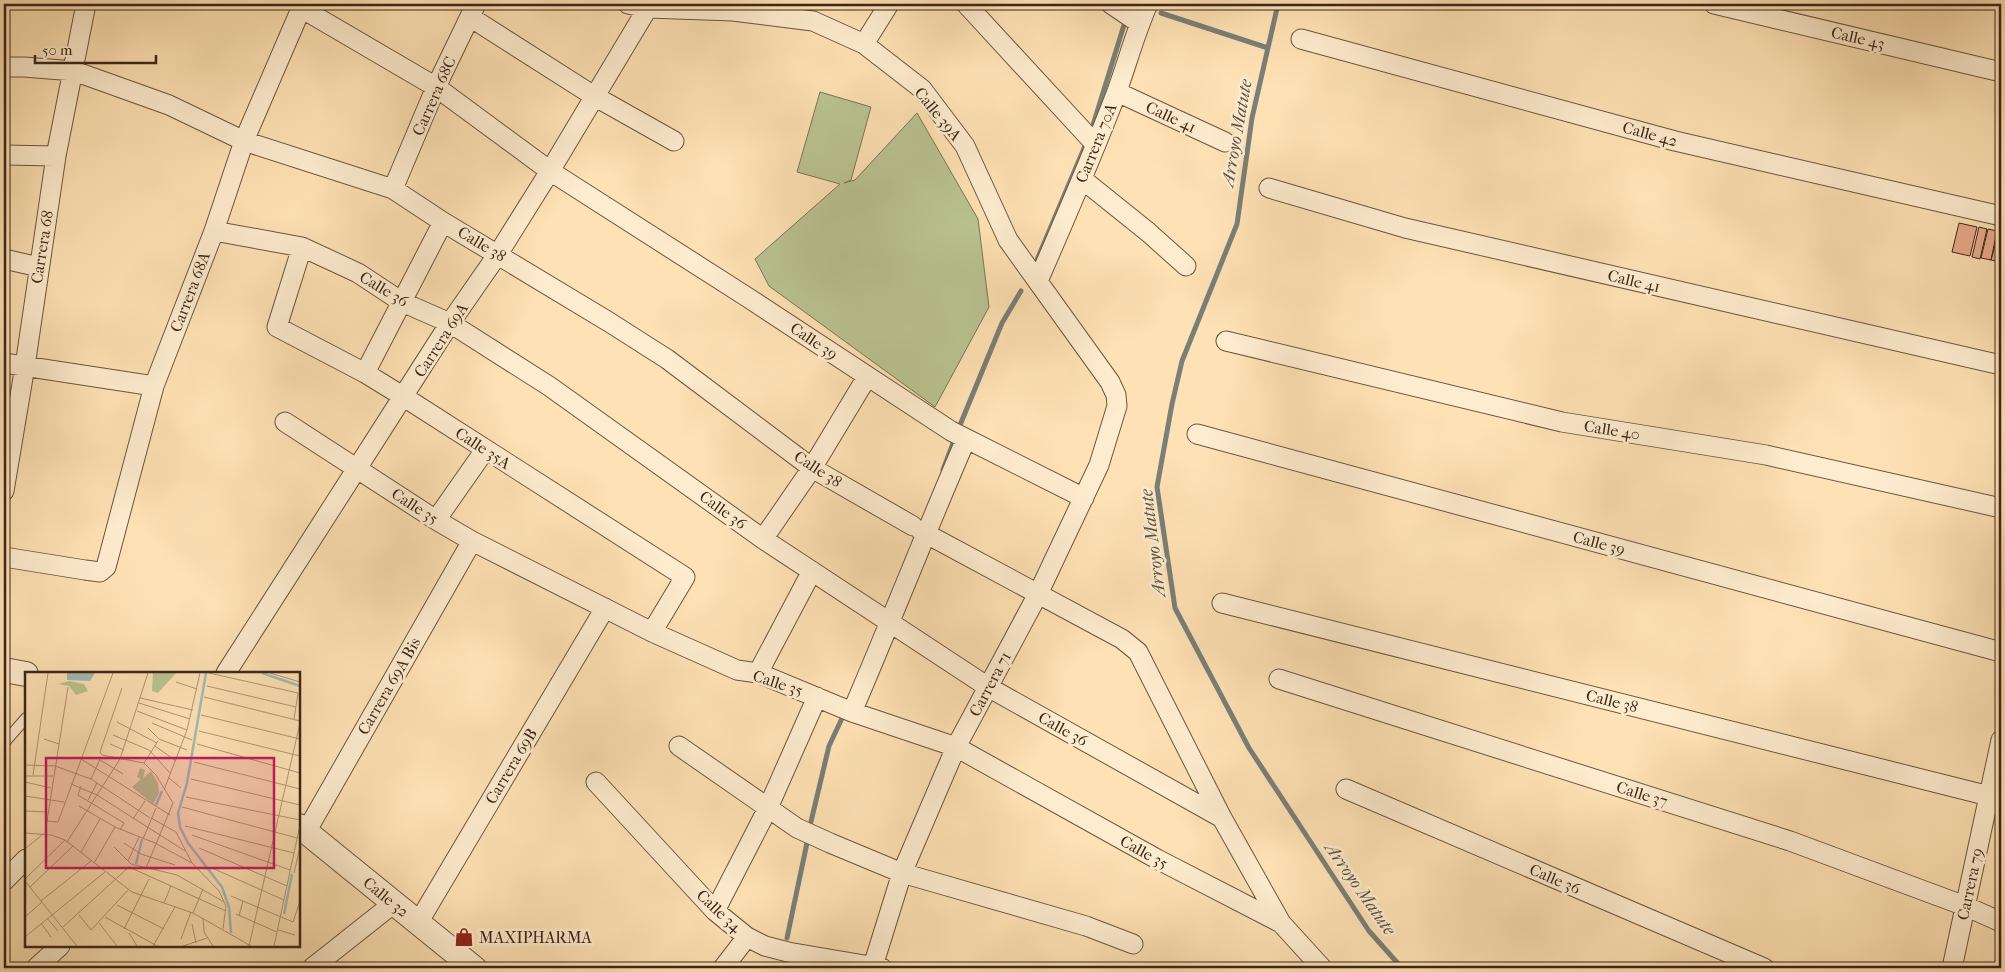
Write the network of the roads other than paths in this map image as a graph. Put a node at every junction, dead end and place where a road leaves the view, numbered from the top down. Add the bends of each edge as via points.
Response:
1 (86, 4) edge
2 (628, 4) edge
3 (889, 4) edge
4 (966, 4) edge
5 (1111, 4) edge
6 (1148, 4) edge
7 (1714, 4) edge
8 (302, 6) edge
9 (649, 6) edge
10 (473, 10) edge
11 (1139, 23) junction
12 (1301, 40) dead end
13 (864, 44) junction
14 (4, 67) edge
15 (74, 71) junction
16 (2001, 72) edge
17 (436, 87) junction
18 (1116, 92) junction
19 (594, 96) junction
20 (244, 140) junction
21 (674, 141) dead end
22 (1225, 142) dead end
23 (1096, 145) junction
24 (4, 155) edge
25 (56, 156) junction
26 (550, 171) junction
27 (1082, 179) junction
28 (1269, 188) dead end
29 (393, 189) junction
30 (2001, 216) edge
31 (443, 222) junction
32 (214, 231) junction
33 (302, 247) junction
34 (498, 254) junction
35 (4, 259) edge
36 (1186, 266) dead end
37 (39, 267) junction
38 (1038, 281) junction
39 (402, 302) junction
40 (450, 323) junction
41 (1226, 341) dead end
42 (4, 363) edge
43 (2001, 365) edge
44 (25, 366) junction
45 (365, 373) junction
46 (867, 377) junction
47 (154, 386) junction
48 (404, 397) junction
49 (1117, 406) joint
50 (285, 422) dead end
51 (1197, 434) dead end
52 (960, 436) junction
53 (485, 450) junction
54 (812, 468) junction
55 (358, 470) junction
56 (4, 483) edge
57 (1084, 498) junction
58 (2001, 508) edge
59 (436, 520) junction
60 (920, 530) junction
61 (763, 539) junction
62 (472, 541) junction
63 (4, 557) edge
64 (812, 571) junction
65 (1038, 594) junction
66 (1222, 603) dead end
67 (605, 608) junction
68 (885, 620) junction
69 (652, 632) junction
70 (2001, 652) edge
71 (4, 670) edge
72 (227, 672) edge
73 (758, 673) junction
74 (25, 674) edge
75 (1279, 679) dead end
76 (988, 687) junction
77 (817, 697) junction
78 (847, 709) junction
79 (25, 719) edge
80 (2001, 740) edge
81 (4, 743) edge
82 (679, 746) dead end
83 (956, 747) junction
84 (596, 782) dead end
85 (1346, 789) dead end
86 (1995, 798) edge
87 (768, 808) junction
88 (1222, 818) junction
89 (302, 829) edge
90 (25, 860) edge
91 (902, 873) junction
92 (4, 881) edge
93 (394, 903) junction
94 (1965, 906) junction
95 (715, 911) junction
96 (2001, 922) edge
97 (418, 923) junction
98 (1281, 923) junction
99 (747, 937) junction
100 (1133, 944) dead end
101 (59, 947) edge
102 (732, 965) edge
103 (877, 967) edge
104 (36, 968) edge
105 (312, 968) edge
106 (474, 968) edge
107 (1322, 968) edge
108 (1764, 968) edge
109 (1952, 968) edge

1 - 15 street, Carrera 68
2 - 9 street, Calle 39A
3 - 13 street
4 - 23 street
5 - 11 street
6 - 11 street, Carrera 70A
7 - 16 street, Calle 43
8 - 17 street, Calle 39
8 - 20 street, Carrera 68A
9 - 13 street, Calle 39A via 733,11 813,21
9 - 19 street, Carrera 69A
10 - 17 street, Carrera 68C
10 - 19 street
11 - 18 street, Carrera 70A
12 - 30 street, Calle 42 via 1675,141
13 - 38 street, Calle 39A via 922,90 965,146 1008,240
14 - 15 street, Calle 38
15 - 20 street, Calle 38 via 169,105
15 - 25 street, Carrera 68
17 - 26 street, Calle 39
17 - 29 street, Carrera 68C
18 - 22 street, Calle 41
18 - 23 street, Carrera 70A
19 - 21 street
19 - 26 street, Carrera 69A
20 - 29 street, Calle 38
20 - 32 street, Carrera 68A
23 - 27 street, Carrera 70A
24 - 25 street
25 - 37 street, Carrera 68
26 - 34 street, Carrera 69A
26 - 46 street, Calle 39
27 - 36 street
27 - 38 street, Carrera 70A
28 - 43 street, Calle 41 via 1405,228
29 - 31 street, Calle 38
31 - 34 street, Calle 38
31 - 39 street
32 - 33 street, Calle 36
32 - 47 street, Carrera 68A
33 - 39 street, Calle 36 via 358,273
33 - 45 street, Calle 35A via 278,327
34 - 40 street, Carrera 69A
34 - 54 street, Calle 38 via 667,359
35 - 37 street
37 - 44 street, Carrera 68
38 - 49 street, Calle 39A via 1110,382
39 - 40 street, Calle 36
39 - 45 street
40 - 48 street, Carrera 69A
40 - 61 street, Calle 36 via 549,386
41 - 58 street, Calle 40 via 1562,422 1766,454
42 - 44 street
44 - 47 street
44 - 56 street, Carrera 68
45 - 48 street, Calle 35A
46 - 52 street, Calle 39
46 - 54 street
47 - 63 street, Carrera 68A via 106,567 100,572
48 - 53 street, Calle 35A
48 - 55 street, Carrera 69A
49 - 57 street, Carrera 71
50 - 55 street, Calle 35
51 - 70 street, Calle 39
52 - 57 street, Calle 39
52 - 60 street
53 - 59 street
53 - 69 street, Calle 35A via 685,576
54 - 60 street, Calle 38
54 - 61 street
55 - 59 street, Calle 35
55 - 72 street, Carrera 69A
57 - 65 street, Carrera 71
59 - 62 street, Calle 35
60 - 65 street, Calle 38
60 - 68 street
61 - 64 street, Calle 36
62 - 67 street, Calle 35
62 - 89 street, Carrera 69A Bis
64 - 68 street, Calle 36
64 - 73 street
65 - 76 street, Carrera 71
65 - 88 street, Calle 38 via 1122,639 1138,652
66 - 86 street, Calle 38
67 - 69 street, Calle 35
67 - 97 street, Carrera 69B
68 - 76 street, Calle 36
68 - 78 street
69 - 73 street, Calle 35 via 737,670
71 - 74 street
73 - 77 street, Calle 35
75 - 94 street, Calle 37 via 1790,840
76 - 83 street, Carrera 71
76 - 88 street, Calle 36
77 - 78 street, Calle 35
77 - 87 street
78 - 83 street, Calle 35
79 - 81 lane
80 - 86 street, Carrera 79
82 - 87 street
83 - 91 street, Carrera 71
83 - 98 street, Calle 35 via 1156,860
84 - 95 street, Calle 34
85 - 108 street, Calle 36
86 - 94 street, Carrera 79
87 - 91 street via 805,832
87 - 95 street
88 - 98 street
89 - 93 street, Calle 32
90 - 92 street
91 - 100 street via 1086,926
91 - 103 street, Carrera 71
93 - 97 street, Calle 32
93 - 105 street
94 - 96 street, Calle 37
94 - 109 street, Carrera 79
95 - 99 street, Calle 34
97 - 106 street, Calle 32
98 - 107 street
99 - 102 street
99 - 103 street, Calle 34 via 788,952
101 - 104 street

